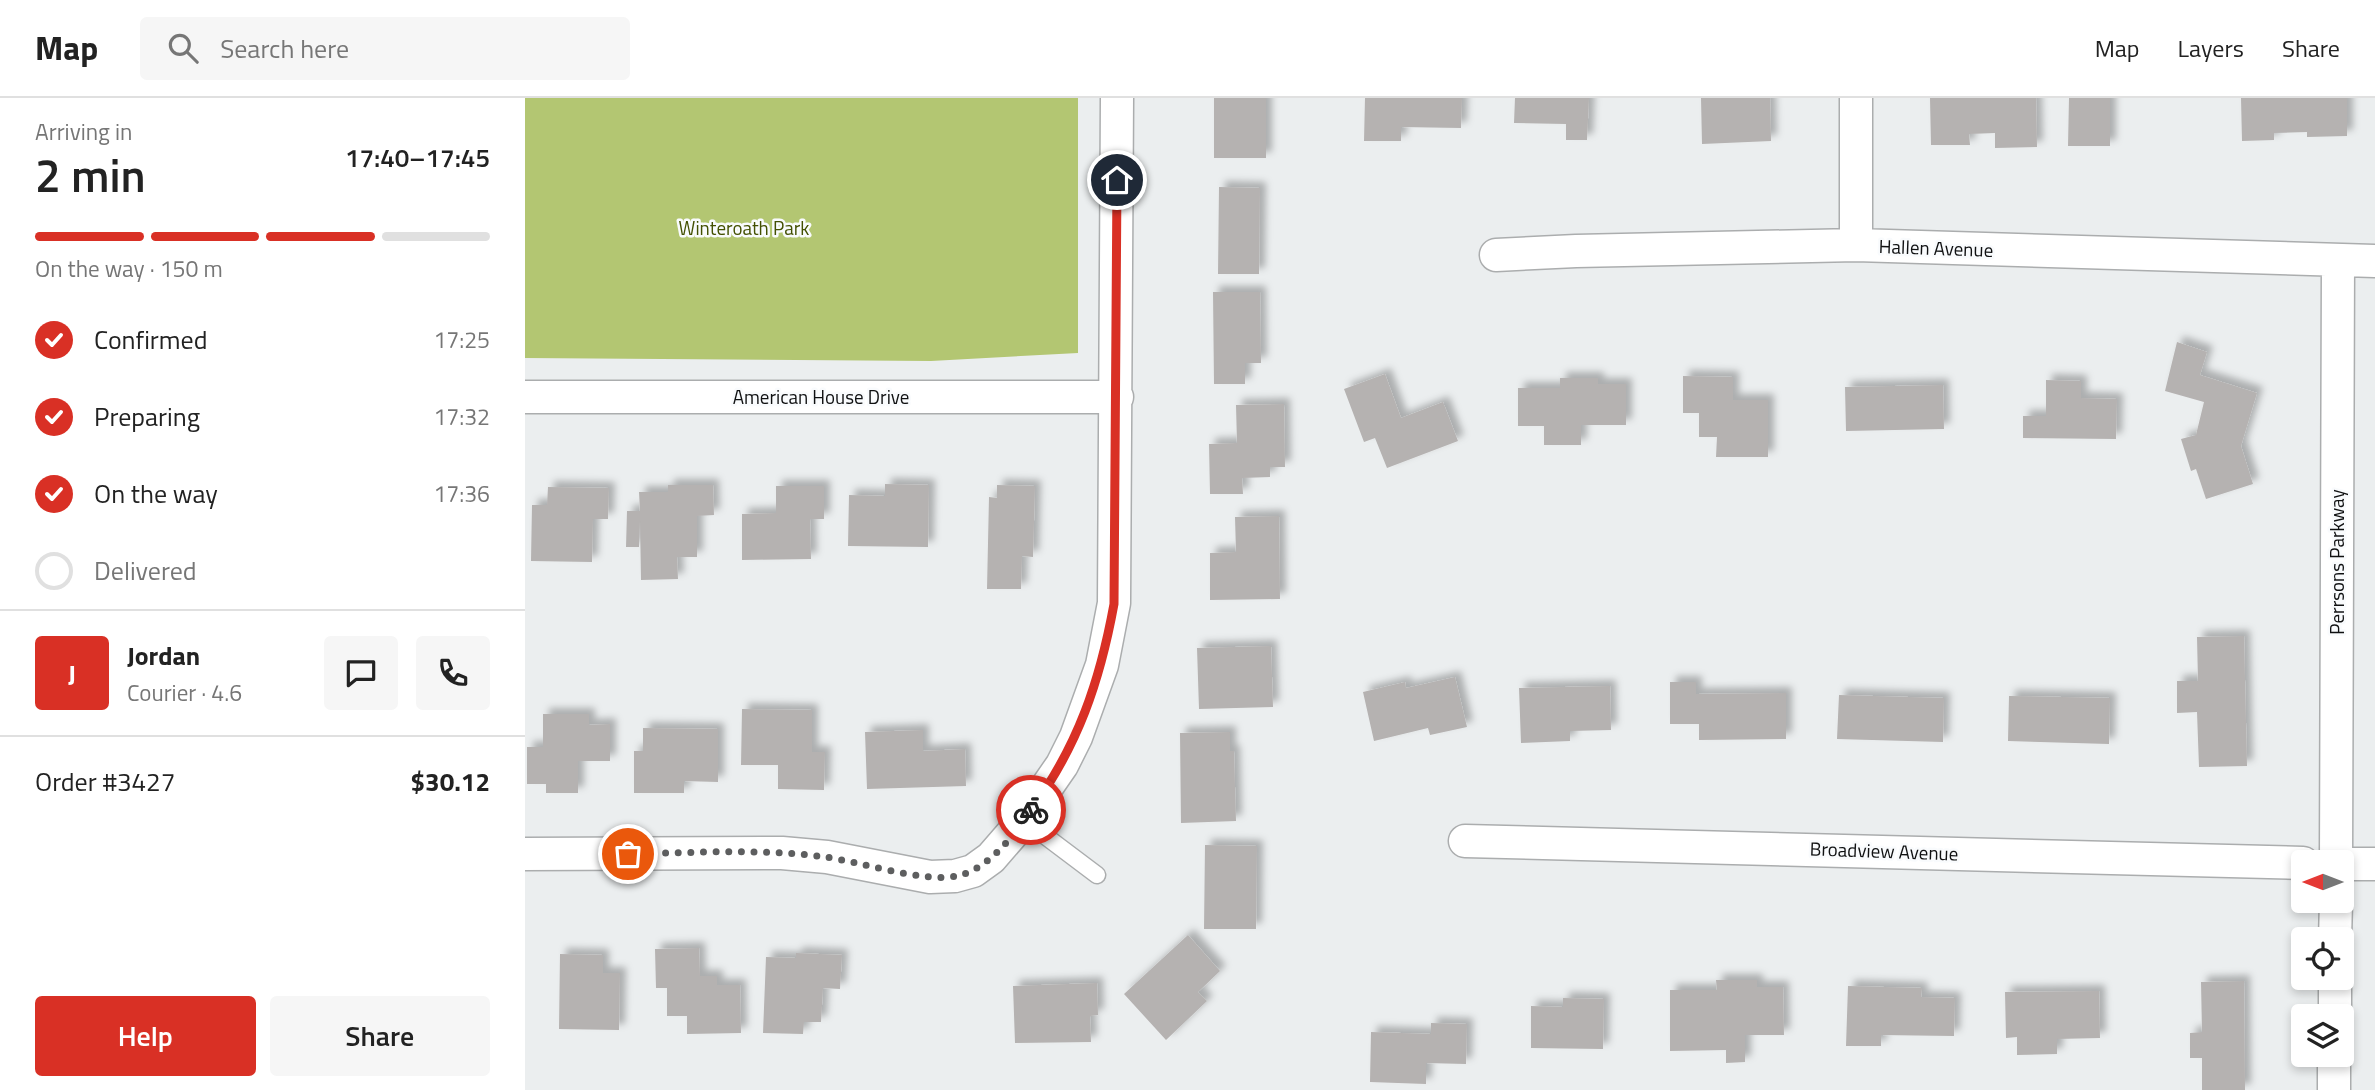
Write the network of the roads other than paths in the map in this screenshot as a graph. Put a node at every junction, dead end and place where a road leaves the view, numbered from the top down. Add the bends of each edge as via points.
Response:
1 (1117, 98) edge
2 (1856, 98) edge
3 (1856, 245) junction
4 (1496, 255) dead end
5 (2338, 261) junction
6 (2375, 261) edge
7 (525, 397) edge
8 (1117, 397) junction
9 (1024, 820) junction
10 (1465, 841) dead end
11 (2336, 850) edge
12 (525, 854) edge
13 (2291, 863) edge
14 (2354, 864) edge
15 (2375, 864) edge
16 (1097, 875) dead end
17 (2334, 1067) edge
18 (2334, 1090) edge

1 - 8 street
2 - 3 street
3 - 4 street, Hallen Avenue
3 - 5 street, Hallen Avenue
5 - 6 street, Hallen Avenue
5 - 11 street, Perrsons Parkway
7 - 8 street, American House Drive
8 - 9 street via 1114,604 1108,638 1076,737
9 - 12 street via 991,858 973,871 955,876 930,877 782,853
9 - 16 lane
10 - 13 street, Broadview Avenue
14 - 15 street
17 - 18 street

